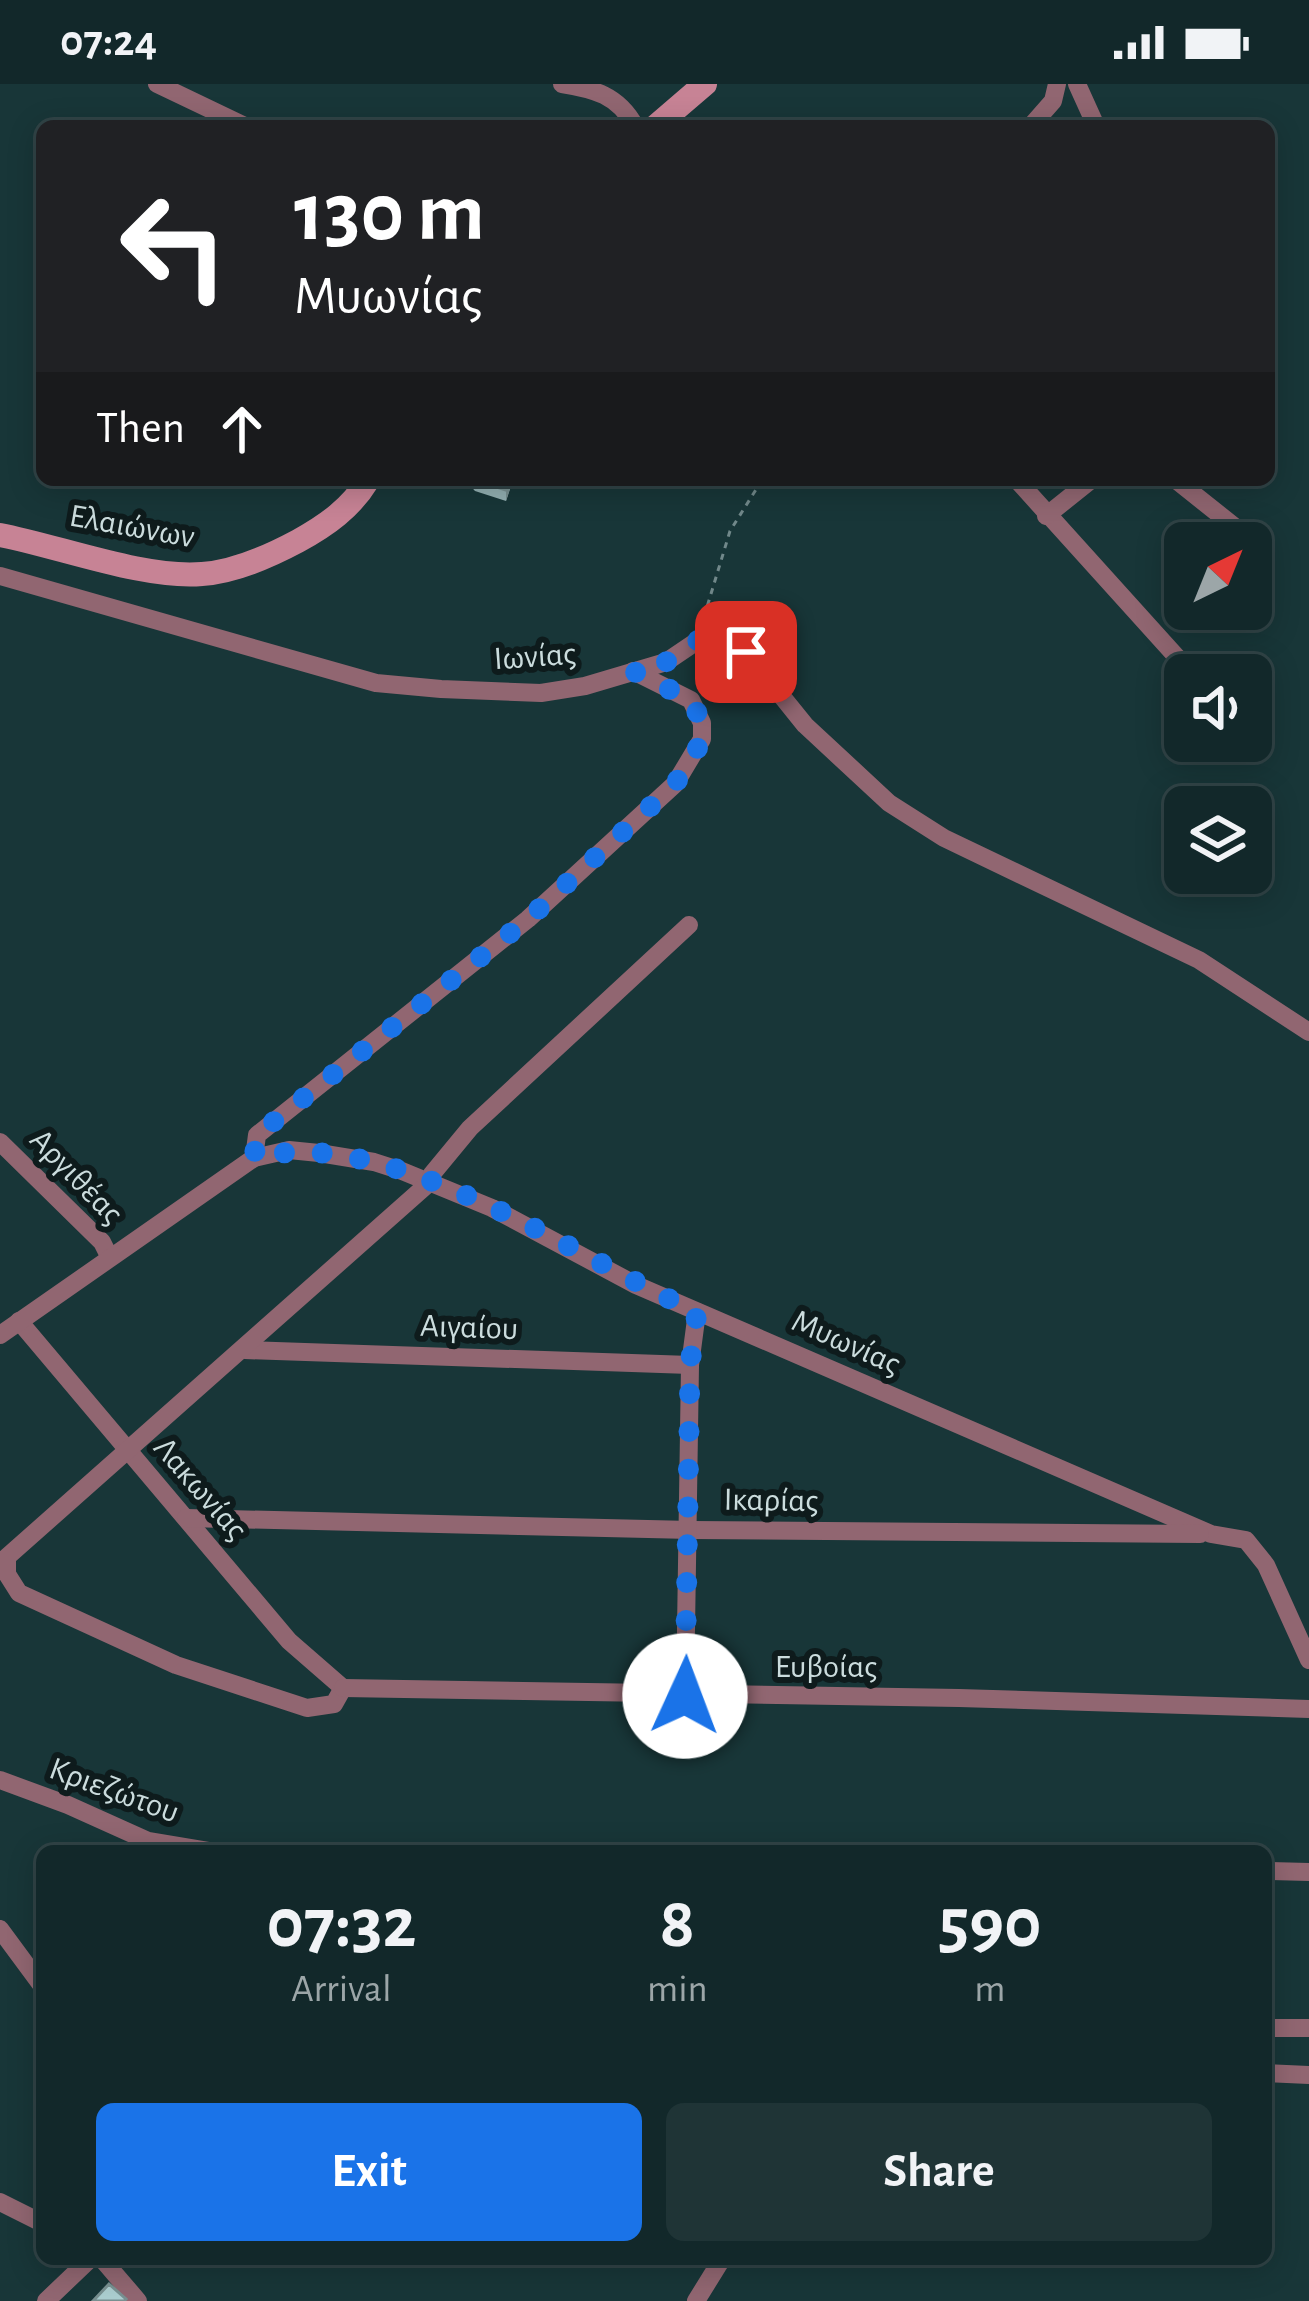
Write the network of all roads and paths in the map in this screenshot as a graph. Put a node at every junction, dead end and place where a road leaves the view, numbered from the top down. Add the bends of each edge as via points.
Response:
1 (157, 84) edge
2 (562, 84) edge
3 (705, 84) edge
4 (1057, 84) edge
5 (1077, 84) edge
6 (232, 120) edge
7 (631, 120) edge
8 (663, 120) edge
9 (1036, 120) edge
10 (1093, 120) edge
11 (363, 486) edge
12 (758, 486) edge
13 (1022, 486) edge
14 (1084, 486) edge
15 (1184, 486) edge
16 (1046, 516) junction
17 (1229, 522) edge
18 (0, 535) edge
19 (0, 576) edge
20 (703, 637) junction
21 (1174, 654) edge
22 (633, 671) junction
23 (689, 925) dead end
24 (1309, 1032) edge
25 (0, 1142) edge
26 (254, 1158) junction
27 (429, 1183) junction
28 (109, 1256) junction
29 (697, 1312) junction
30 (19, 1321) junction
31 (0, 1335) edge
32 (245, 1350) junction
33 (690, 1365) junction
34 (127, 1451) junction
35 (186, 1518) junction
36 (691, 1530) junction
37 (1211, 1534) junction
38 (1309, 1660) edge
39 (343, 1688) junction
40 (685, 1696) junction
41 (1309, 1709) edge
42 (0, 1780) edge
43 (172, 1845) edge
44 (1272, 1871) edge
45 (1309, 1872) edge
46 (0, 1929) edge
47 (36, 1978) edge
48 (1272, 2028) edge
49 (1309, 2028) edge
50 (1272, 2073) edge
51 (1309, 2075) edge
52 (0, 2202) edge
53 (36, 2220) edge
54 (84, 2265) edge
55 (107, 2265) edge
56 (718, 2265) edge
57 (46, 2301) edge
58 (138, 2301) edge
59 (696, 2301) edge

1 - 6 street
2 - 7 street via 599,90
3 - 8 main road
4 - 9 street
5 - 10 street
11 - 18 main road, Ελαιώνων via 310,534 212,573 148,568
12 - 20 path via 730,531
13 - 16 street
14 - 16 street
15 - 17 street
16 - 21 street
19 - 22 street, Ιωνίας via 376,683 541,693
20 - 22 street, Ιωνίας via 666,662
20 - 24 street via 727,636 746,652 805,724 889,803 944,838 1199,960
22 - 26 street via 691,700 702,723 695,754 675,784 528,919 257,1135
23 - 27 street via 470,1128
25 - 28 street, Αργιθέας
26 - 27 street, Μυωνίας via 289,1150 333,1154
26 - 28 street
27 - 29 street, Μυωνίας
27 - 32 street
28 - 30 street
29 - 33 street
29 - 37 street, Μυωνίας
30 - 31 street
30 - 34 street, Λακωνίας
32 - 33 street, Αιγαίου
32 - 34 street
33 - 36 street
34 - 35 street, Λακωνίας
34 - 39 street, Ευβοίας via 7,1557 19,1593 176,1665 307,1708 334,1704
35 - 36 street, Ικαρίας
35 - 39 street, Λακωνίας via 289,1641
36 - 37 street, Ικαρίας
36 - 40 street
37 - 38 street, Μυωνίας via 1246,1540 1266,1565
39 - 40 street, Ευβοίας
40 - 41 street, Ευβοίας
42 - 43 street, Κριεζώτου
44 - 45 street
46 - 47 street
48 - 49 street
50 - 51 street
52 - 53 street
54 - 57 street
55 - 58 street
56 - 59 street

